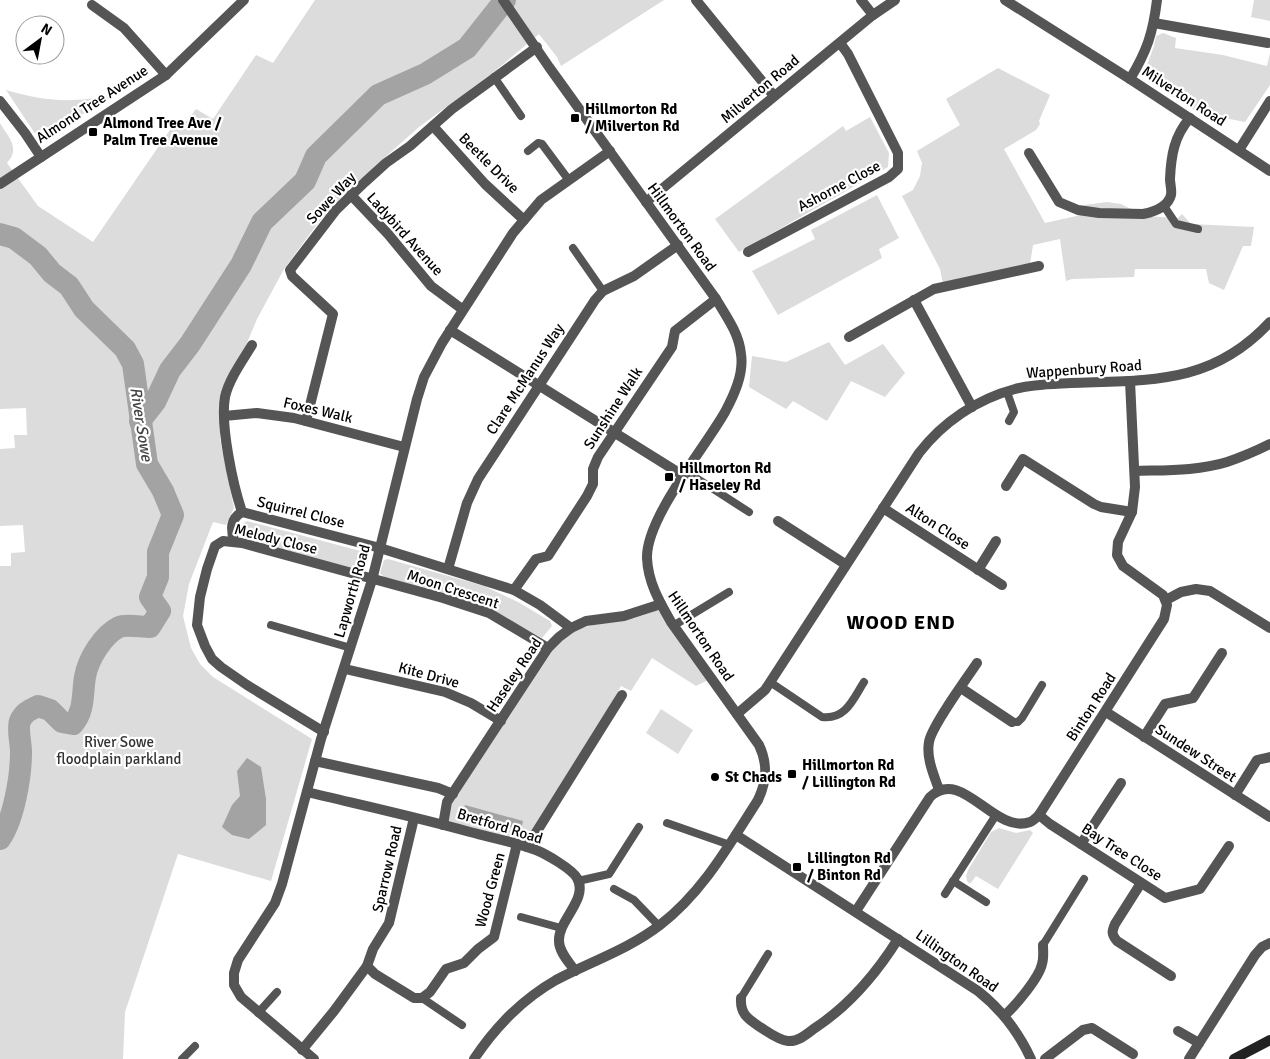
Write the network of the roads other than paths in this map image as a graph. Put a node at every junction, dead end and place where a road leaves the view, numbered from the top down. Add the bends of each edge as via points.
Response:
1 (244, 0) edge
2 (504, 0) edge
3 (696, 0) edge
4 (861, 0) edge
5 (895, 0) edge
6 (1005, 0) edge
7 (1157, 0) edge
8 (92, 5) dead end
9 (873, 15) junction
10 (1154, 23) junction
11 (840, 43) junction
12 (1268, 43) dead end
13 (537, 47) junction
14 (166, 74) junction
15 (494, 77) junction
16 (1130, 79) junction
17 (774, 96) junction
18 (0, 101) edge
19 (1270, 101) edge
20 (521, 116) dead end
21 (1190, 118) junction
22 (433, 126) junction
23 (1238, 150) junction
24 (528, 151) dead end
25 (610, 151) junction
26 (1029, 153) dead end
27 (41, 157) junction
28 (1270, 171) edge
29 (568, 179) junction
30 (0, 184) edge
31 (351, 195) junction
32 (646, 202) junction
33 (1164, 206) junction
34 (524, 220) junction
35 (1198, 229) dead end
36 (678, 245) junction
37 (573, 248) dead end
38 (748, 252) dead end
39 (1039, 266) dead end
40 (603, 291) junction
41 (716, 299) junction
42 (914, 300) junction
43 (462, 309) junction
44 (1270, 322) edge
45 (450, 330) junction
46 (849, 336) dead end
47 (252, 345) dead end
48 (1130, 381) junction
49 (538, 385) junction
50 (1007, 392) junction
51 (972, 407) junction
52 (224, 416) junction
53 (306, 421) junction
54 (1009, 421) dead end
55 (614, 433) junction
56 (1270, 444) edge
57 (404, 447) junction
58 (1135, 471) junction
59 (685, 474) junction
60 (1006, 486) dead end
61 (883, 508) junction
62 (242, 512) junction
63 (749, 512) dead end
64 (1132, 512) junction
65 (778, 521) dead end
66 (234, 541) junction
67 (996, 541) dead end
68 (380, 548) junction
69 (845, 564) junction
70 (448, 569) junction
71 (978, 570) junction
72 (372, 580) junction
73 (1002, 585) dead end
74 (514, 590) junction
75 (729, 592) dead end
76 (1166, 600) junction
77 (660, 604) junction
78 (271, 624) dead end
79 (673, 626) junction
80 (571, 628) junction
81 (1270, 628) edge
82 (351, 648) junction
83 (548, 648) junction
84 (1222, 653) dead end
85 (977, 663) dead end
86 (344, 669) junction
87 (770, 682) junction
88 (864, 682) dead end
89 (1042, 685) dead end
90 (961, 688) junction
91 (622, 694) dead end
92 (1106, 712) junction
93 (737, 714) junction
94 (501, 721) junction
95 (1012, 722) joint
96 (324, 732) junction
97 (1144, 737) junction
98 (1270, 757) edge
99 (315, 761) junction
100 (1121, 783) dead end
101 (939, 790) junction
102 (307, 792) junction
103 (453, 794) junction
104 (1235, 795) junction
105 (996, 814) junction
106 (1039, 815) junction
107 (414, 818) junction
108 (1270, 818) edge
109 (666, 823) dead end
110 (443, 824) junction
111 (639, 827) dead end
112 (736, 834) junction
113 (730, 844) junction
114 (1080, 844) junction
115 (522, 846) junction
116 (1229, 846) dead end
117 (1084, 879) dead end
118 (578, 881) junction
119 (953, 881) junction
120 (1141, 883) junction
121 (614, 889) dead end
122 (945, 894) dead end
123 (986, 902) dead end
124 (856, 911) junction
125 (521, 917) dead end
126 (659, 926) junction
127 (562, 928) junction
128 (898, 938) junction
129 (1270, 944) edge
130 (1042, 945) joint
131 (768, 954) dead end
132 (367, 966) junction
133 (574, 971) junction
134 (1171, 976) dead end
135 (277, 992) dead end
136 (422, 998) junction
137 (740, 998) joint
138 (258, 1013) junction
139 (1005, 1015) junction
140 (462, 1025) dead end
141 (1178, 1031) dead end
142 (1270, 1040) edge
143 (1199, 1043) junction
144 (195, 1046) dead end
145 (302, 1050) junction
146 (1133, 1054) dead end
147 (182, 1059) edge
148 (314, 1059) edge
149 (474, 1059) edge
150 (1032, 1059) edge
151 (1045, 1059) edge
152 (1189, 1059) edge
153 (1234, 1059) edge

1 - 14 street, Almond Tree Avenue
2 - 13 street, Hillmorton Road
3 - 17 street
4 - 9 street
5 - 9 street, Milverton Road
6 - 16 street, Milverton Road
7 - 10 street
8 - 14 street, Almond Tree Avenue via 124,28
9 - 11 street, Milverton Road
10 - 12 street
10 - 16 street via 1143,58
11 - 17 street, Milverton Road
11 - 38 street, Ashorne Close via 898,153 898,169 889,177
13 - 15 street, Sowe Way
13 - 25 street, Hillmorton Road
14 - 27 street, Almond Tree Avenue
15 - 20 lane
15 - 22 street, Sowe Way
16 - 21 street, Milverton Road
17 - 32 street, Milverton Road
18 - 27 street, Almond Tree Avenue
19 - 23 street
21 - 23 street, Milverton Road
21 - 33 street via 1176,138 1171,196
22 - 31 street, Sowe Way
22 - 34 street, Beetle Drive via 485,184
23 - 28 street, Milverton Road
24 - 29 lane via 538,143 542,144
25 - 29 street, Lapworth Road
25 - 32 street, Hillmorton Road
26 - 33 street via 1059,202 1078,210 1143,214
27 - 30 street
29 - 34 street, Lapworth Road via 541,200
31 - 43 street, Ladybird Avenue via 431,286
31 - 53 street, Sowe Way via 325,223 290,270 292,276 333,314
32 - 36 street, Hillmorton Road
33 - 35 lane via 1176,224
34 - 43 street, Lapworth Road
36 - 40 street, Clare McManus Way via 634,276
36 - 41 street, Hillmorton Road
37 - 40 lane
39 - 42 street via 934,289
40 - 49 street, Clare McManus Way
41 - 55 street, Sunshine Walk via 675,331 672,347
41 - 59 street, Hillmorton Road via 733,326 742,364 728,405
42 - 46 street
42 - 51 street
43 - 45 street, Lapworth Road
44 - 48 street, Wappenbury Road via 1256,337 1222,361 1169,378
45 - 49 street
45 - 57 street, Lapworth Road via 424,377
47 - 52 street, Squirrel Close via 225,396
48 - 50 street, Wappenbury Road via 1030,387
48 - 58 street
49 - 55 street
49 - 70 street, Clare McManus Way via 478,479 467,503
50 - 51 street, Wappenbury Road
50 - 54 lane via 1014,412
51 - 61 street, Wappenbury Road via 928,441
52 - 53 street, Foxes Walk via 257,413
52 - 62 street, Squirrel Close
53 - 57 street, Foxes Walk
55 - 59 street
55 - 74 street, Sunshine Walk via 598,457 593,469 593,484 582,503 548,556 536,559
56 - 58 street via 1225,463
57 - 68 street, Lapworth Road
58 - 64 street
59 - 63 lane
59 - 77 street, Hillmorton Road via 648,541 649,574
60 - 64 street via 1023,459 1094,504
61 - 69 street, Wappenbury Road
61 - 71 street, Alton Close
62 - 66 street, Squirrel Close via 232,522
62 - 68 street, Squirrel Close
64 - 76 street via 1118,542 1117,555 1123,566 1158,590
65 - 69 street
66 - 72 street, Melody Close
66 - 96 street, Melody Close via 224,541 215,546 207,569 197,625 205,646 220,667
67 - 71 street, Alton Close
68 - 70 street
68 - 72 street, Lapworth Road
69 - 87 street, Wappenbury Road
70 - 74 street
71 - 73 street, Alton Close
72 - 82 street, Lapworth Road
72 - 83 street, Moon Crescent via 489,613
74 - 80 street
75 - 79 lane
76 - 81 street via 1181,592 1210,591
76 - 92 street, Binton Road via 1164,620
77 - 79 street, Hillmorton Road
77 - 80 street, Haseley Road via 624,616 586,621
78 - 82 lane
79 - 93 street, Hillmorton Road
80 - 83 street, Haseley Road
82 - 86 street, Lapworth Road
83 - 94 street, Haseley Road
84 - 97 street via 1193,698 1165,704
85 - 90 street
86 - 94 street, Kite Drive via 445,692
86 - 96 street, Lapworth Road
87 - 88 lane via 822,716 831,718 844,712
87 - 93 street, Wappenbury Road
89 - 95 lane via 1022,718
90 - 95 street
90 - 101 street via 929,741 929,756
91 - 115 street, Wood Green
92 - 97 street, Sundew Street
92 - 106 street, Binton Road
93 - 112 street, Hillmorton Road via 764,756 766,774 758,800
94 - 103 street, Haseley Road
96 - 99 street, Lapworth Road
97 - 104 street, Sundew Street
98 - 104 street via 1257,760
99 - 102 street, Lapworth Road
99 - 103 street, Bretford Road
100 - 114 street
101 - 105 street via 961,791
101 - 124 street via 930,797
102 - 107 street, Bretford Road
102 - 138 street, Lapworth Road via 275,903 244,949 234,973 234,985 241,997
103 - 110 street, Haseley Road via 447,802
104 - 108 street, Sundew Street
105 - 106 street via 1018,824 1030,822
105 - 119 lane
106 - 114 street, Bay Tree Close
107 - 110 street, Bretford Road
107 - 132 street, Sparrow Road via 389,923
109 - 113 lane
110 - 115 street, Bretford Road
111 - 118 lane via 609,874
112 - 113 street, Hillmorton Road
112 - 124 street, Lillington Road
113 - 126 street, Hillmorton Road via 698,891
114 - 120 street, Bay Tree Close
115 - 118 street, Bretford Road via 538,851 569,870
115 - 136 street, Wood Green via 494,937 464,963 446,969
116 - 120 street, Bay Tree Close via 1200,889 1165,898
117 - 130 lane
118 - 127 street via 579,893
119 - 122 lane
119 - 123 lane
120 - 134 street via 1115,924 1112,936
121 - 126 lane via 634,900
124 - 128 street, Lillington Road
125 - 127 lane
126 - 133 street, Hillmorton Road
127 - 133 street via 559,942
128 - 137 street, Lillington Road via 874,973 844,1006 795,1040 781,1040 747,1019 741,1009
128 - 139 street, Lillington Road via 978,991
129 - 143 street via 1255,955
130 - 139 street via 1042,966 1015,1006
131 - 137 lane
132 - 136 street via 414,998
132 - 145 street, Sparrow Road
133 - 149 street, Hillmorton Road via 538,991 512,1011
135 - 138 lane
136 - 140 lane
138 - 145 street, Lapworth Road
139 - 150 street, Lillington Road
141 - 143 street
142 - 153 street
143 - 152 street
144 - 147 lane
145 - 148 street, Lapworth Road
146 - 151 street via 1088,1028

